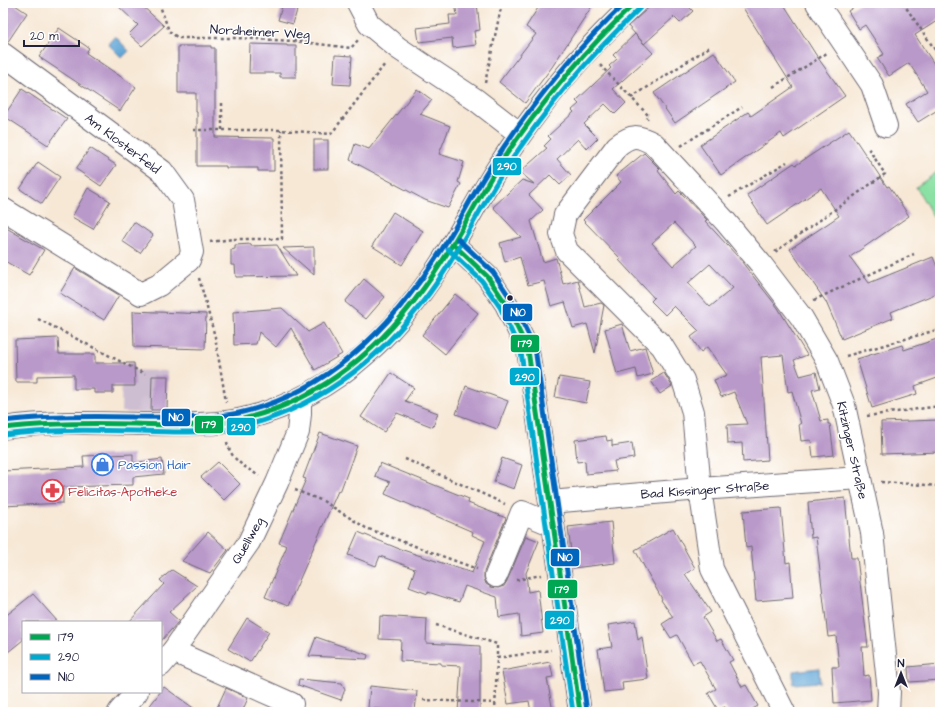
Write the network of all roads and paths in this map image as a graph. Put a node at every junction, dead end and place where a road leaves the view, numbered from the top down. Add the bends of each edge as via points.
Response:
1 (159, 3) edge
2 (358, 3) edge
3 (502, 3) edge
4 (635, 3) edge
5 (817, 3) edge
6 (903, 3) edge
7 (369, 24) junction
8 (844, 42) junction
9 (711, 46) dead end
10 (398, 48) junction
11 (587, 52) junction
12 (3, 54) edge
13 (940, 57) edge
14 (773, 87) dead end
15 (631, 98) junction
16 (222, 100) dead end
17 (476, 100) junction
18 (742, 107) dead end
19 (886, 126) dead end
20 (193, 130) dead end
21 (222, 130) junction
22 (281, 130) junction
23 (520, 134) junction
24 (642, 138) junction
25 (868, 148) dead end
26 (665, 156) junction
27 (787, 162) dead end
28 (712, 208) junction
29 (3, 209) edge
30 (453, 244) junction
31 (192, 252) junction
32 (914, 254) dead end
33 (760, 263) junction
34 (795, 310) junction
35 (38, 319) dead end
36 (940, 329) edge
37 (827, 361) junction
38 (145, 374) dead end
39 (300, 399) junction
40 (940, 406) edge
41 (847, 418) junction
42 (226, 422) junction
43 (3, 428) edge
44 (405, 459) dead end
45 (860, 478) junction
46 (277, 483) junction
47 (940, 486) edge
48 (700, 489) junction
49 (550, 502) junction
50 (522, 512) junction
51 (553, 525) junction
52 (560, 570) junction
53 (496, 576) junction
54 (436, 625) dead end
55 (571, 647) junction
56 (167, 658) edge
57 (497, 658) junction
58 (136, 693) edge
59 (423, 700) dead end
60 (495, 703) junction
61 (292, 704) dead end
62 (119, 712) edge
63 (495, 712) edge
64 (580, 712) edge
65 (784, 712) edge
66 (888, 712) edge

1 - 7 path, Nordheimer Weg via 169,31 178,38 236,38 351,48
2 - 7 street
3 - 17 path via 485,84
4 - 11 street
5 - 8 street
6 - 13 path
7 - 10 street
8 - 14 path
8 - 19 street via 872,85
9 - 15 path
10 - 17 street
10 - 22 path via 331,134
11 - 15 path
11 - 23 street
12 - 31 street, Am Klosterfeld via 162,171 182,200
15 - 24 path via 648,115
16 - 21 path
17 - 23 street
18 - 26 path
20 - 21 path
21 - 22 path
22 - 31 path via 282,239 212,241
23 - 30 street
24 - 26 street, Kitzinger Straße via 654,144
24 - 48 street via 627,138 617,146 565,215 561,234 567,251 662,346 683,380 693,412
25 - 33 path via 885,174
26 - 28 street, Kitzinger Straße
27 - 28 path
28 - 33 street, Kitzinger Straße
29 - 31 street via 141,294 159,285 189,260
30 - 39 street via 415,301 384,338 350,368
30 - 49 street via 487,276 506,304 528,350
31 - 42 path via 215,337
32 - 34 path
33 - 34 street, Kitzinger Straße
34 - 37 street, Kitzinger Straße
35 - 38 path
36 - 37 path
37 - 41 street, Kitzinger Straße
39 - 42 street via 255,416
39 - 46 street, Quellweg via 298,432
40 - 41 path
41 - 45 street, Kitzinger Straße
42 - 43 street via 62,423
42 - 46 path via 228,448 234,458 262,478
44 - 50 path
45 - 47 path
45 - 48 street, Bad Kissinger Straße
45 - 66 street, Kitzinger Straße via 872,533 889,692
46 - 53 path via 323,501 366,528
46 - 56 street, Quellweg via 249,542
48 - 49 street, Bad Kissinger Straße
48 - 65 street via 712,569
49 - 51 street
50 - 51 street
50 - 53 street
51 - 52 street
52 - 53 path via 510,580
52 - 55 street
54 - 57 path via 497,644
55 - 57 path
55 - 64 street
56 - 61 street
57 - 60 path
58 - 62 street
59 - 60 path
60 - 63 path

